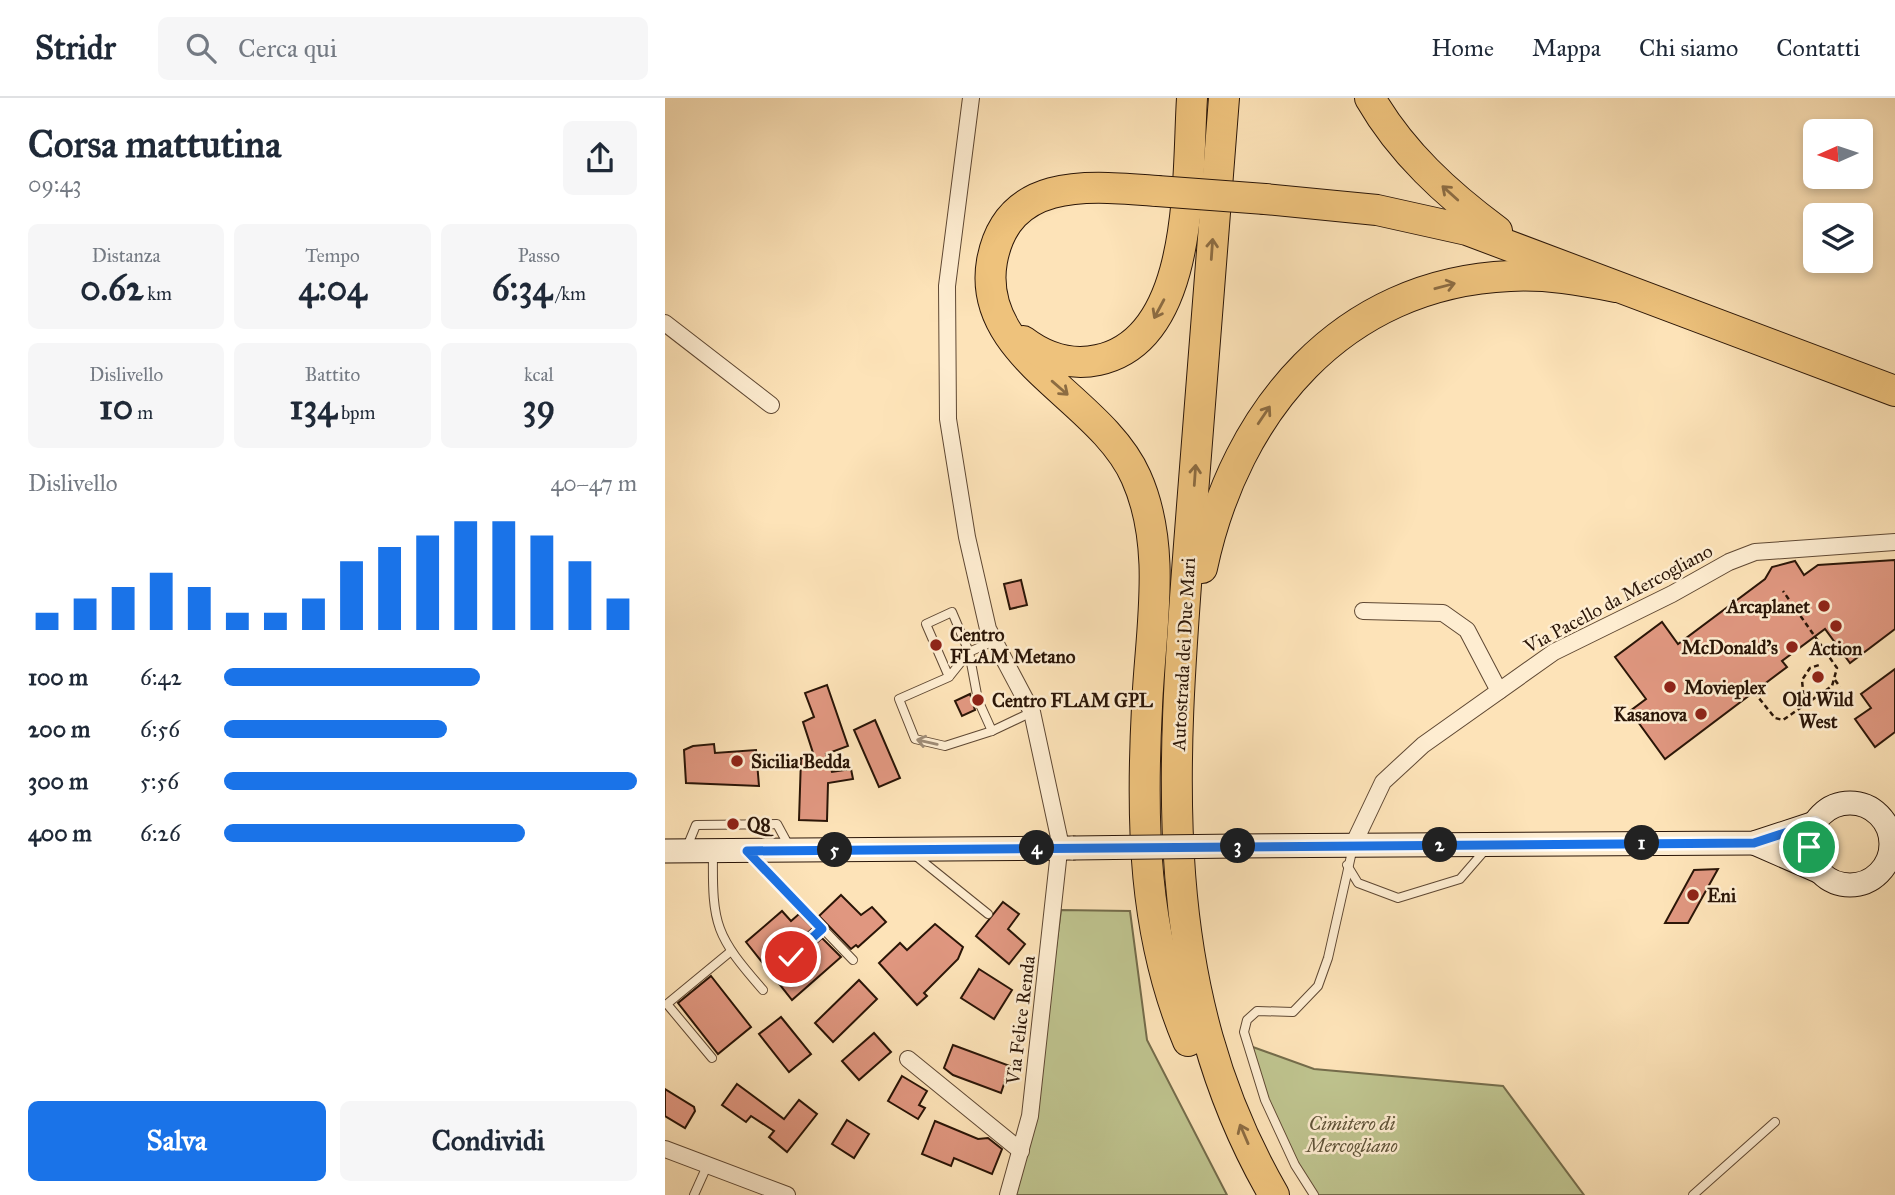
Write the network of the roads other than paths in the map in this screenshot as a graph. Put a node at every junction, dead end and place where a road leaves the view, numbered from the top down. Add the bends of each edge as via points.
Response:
1 (971, 98) edge
2 (1192, 98) edge
3 (1203, 98) edge
4 (1224, 98) edge
5 (1370, 98) edge
6 (1523, 250) junction
7 (1616, 287) junction
8 (1000, 318) junction
9 (665, 323) edge
10 (1895, 391) edge
11 (771, 405) dead end
12 (1895, 542) edge
13 (1363, 611) dead end
14 (994, 641) junction
15 (969, 653) junction
16 (949, 677) junction
17 (1499, 691) junction
18 (1032, 712) junction
19 (992, 731) junction
20 (1889, 821) edge
21 (1815, 823) junction
22 (1754, 843) junction
23 (1490, 844) junction
24 (1067, 848) junction
25 (908, 849) junction
26 (791, 850) junction
27 (675, 851) edge
28 (713, 851) junction
29 (747, 851) junction
30 (1350, 855) junction
31 (1886, 870) edge
32 (1818, 871) junction
33 (1181, 910) junction
34 (988, 914) dead end
35 (822, 929) junction
36 (730, 952) junction
37 (791, 957) dead end
38 (853, 960) dead end
39 (763, 989) dead end
40 (1188, 1041) junction
41 (712, 1058) dead end
42 (908, 1059) dead end
43 (1775, 1122) dead end
44 (665, 1149) edge
45 (1021, 1151) junction
46 (707, 1166) junction
47 (694, 1195) edge
48 (787, 1195) edge
49 (1008, 1195) edge
50 (1251, 1195) edge
51 (1274, 1195) edge
52 (1314, 1195) edge
53 (1693, 1195) edge

1 - 14 street, Via Felice Renda via 947,286 948,419 967,537
2 -> 8 highway via 1178,259 1152,322 1108,358 1077,362 1036,350
3 - 40 highway, Autostrada dei Due Mari via 1155,767 1161,911
33 -> 4 highway, Autostrada dei Due Mari via 1176,824 1181,652
6 -> 5 highway via 1436,181 1405,148
6 - 7 highway
6 - 8 highway, bridge via 1413,216 1265,199 1066,188 1021,209 1001,233 991,288
7 - 10 highway
33 -> 7 highway via 1198,594 1220,503 1263,416 1295,375 1327,345 1363,320 1423,292 1513,275
8 -> 40 highway via 1018,350 1117,444 1136,476 1147,509 1154,585 1144,768 1146,870 1160,963
9 - 11 street
12 - 17 street, Via Pacello da Mercogliano via 1783,548 1747,555 1554,652
13 - 17 street via 1443,613 1467,631
14 - 15 lane
14 - 18 street, Via Felice Renda
15 - 16 lane
15 - 16 lane via 952,612 926,624
15 - 19 lane via 978,700
19 -> 16 lane via 944,746 915,739 899,699
17 - 30 street, Via Pacello da Mercogliano via 1423,745 1383,782
18 - 19 lane
18 - 24 street, Via Felice Renda
20 - 21 main road via 1871,808 1846,803 1834,806
20 - 31 main road via 1892,841
21 - 22 main road
21 - 32 main road via 1809,847
22 - 23 main road
22 - 32 main road
23 - 30 main road
23 - 30 lane via 1461,879 1398,898 1358,883
24 - 25 main road
24 - 30 main road, bridge via 1238,846
24 - 45 street, Via Felice Renda via 1030,1116
25 - 26 main road
25 - 34 lane
26 - 27 lane via 776,824 733,824 696,825
26 - 29 main road
27 - 28 main road
28 - 29 main road
28 - 36 lane via 715,917
29 - 35 lane
30 - 52 lane via 1318,986 1293,1012 1257,1012 1247,1020 1244,1032 1265,1100
31 - 32 main road via 1854,886 1842,885
51 -> 33 highway, Autostrada dei Due Mari via 1218,1069
35 - 37 lane
35 - 38 lane
36 - 39 lane
36 - 41 lane via 667,1004
40 - 50 highway, Autostrada dei Due Mari via 1214,1117
42 - 45 street
43 - 53 lane
44 - 46 street
45 - 49 street, Via Felice Renda
46 - 47 lane
46 - 48 street

